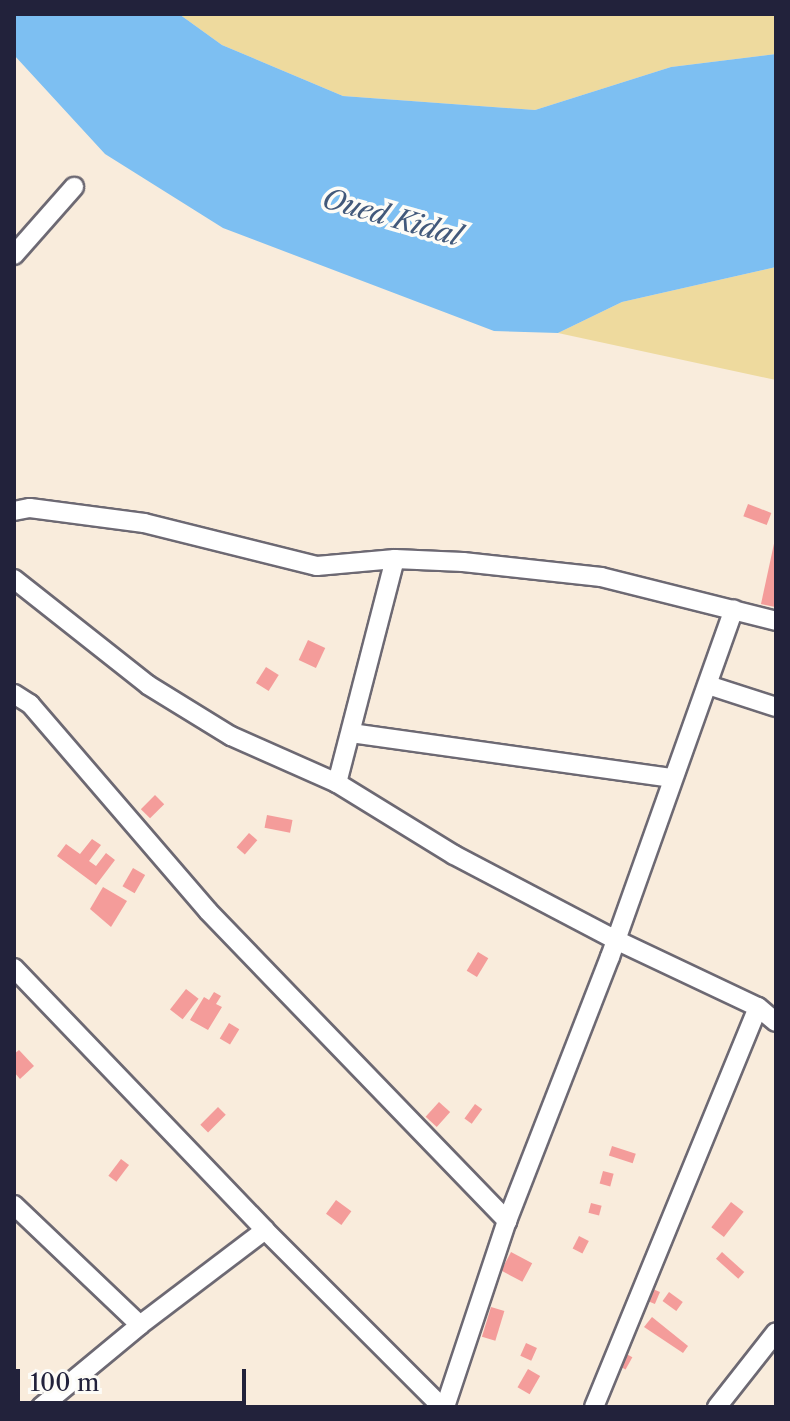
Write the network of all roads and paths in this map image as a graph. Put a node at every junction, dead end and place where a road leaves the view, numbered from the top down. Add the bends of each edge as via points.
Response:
1 (74, 187) dead end
2 (14, 255) edge
3 (14, 511) edge
4 (395, 559) junction
5 (14, 579) edge
6 (734, 609) junction
7 (776, 621) edge
8 (708, 685) junction
9 (14, 694) edge
10 (776, 707) edge
11 (351, 733) junction
12 (671, 778) junction
13 (337, 783) junction
14 (616, 940) junction
15 (14, 968) edge
16 (758, 1007) junction
17 (776, 1022) edge
18 (14, 1205) edge
19 (507, 1221) junction
20 (265, 1230) junction
21 (140, 1325) junction
22 (776, 1332) edge
23 (41, 1407) edge
24 (444, 1407) edge
25 (594, 1407) edge
26 (717, 1407) edge

1 - 2 street
3 - 4 street via 30,508 144,523 317,566
4 - 6 street via 522,566 601,577
4 - 11 street
5 - 13 street via 148,685 231,736
6 - 7 street
6 - 8 street
8 - 10 street
8 - 12 street
9 - 19 street via 30,704 208,911
11 - 12 street
11 - 13 street
12 - 14 street
13 - 14 street via 454,855
14 - 16 street
14 - 19 street
15 - 20 street
16 - 17 street
16 - 25 street
18 - 21 street
19 - 24 street
20 - 21 street
20 - 24 street
21 - 23 street
22 - 26 street

